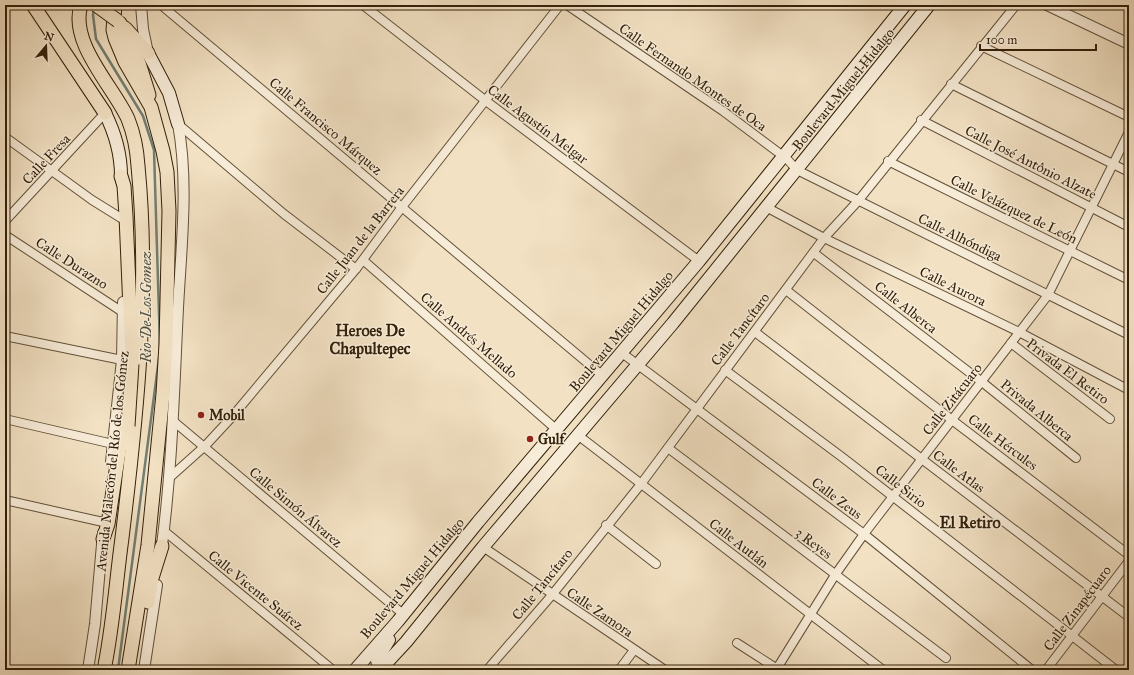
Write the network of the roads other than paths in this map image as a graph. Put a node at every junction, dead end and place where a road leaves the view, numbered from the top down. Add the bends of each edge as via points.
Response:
1 (33, 5) edge
2 (81, 5) edge
3 (96, 5) edge
4 (115, 5) edge
5 (141, 5) edge
6 (161, 5) edge
7 (363, 5) edge
8 (560, 5) edge
9 (567, 5) edge
10 (905, 5) edge
11 (929, 5) edge
12 (1016, 5) edge
13 (1047, 5) edge
14 (119, 22) junction
15 (1129, 44) edge
16 (981, 46) junction
17 (148, 53) junction
18 (951, 84) junction
19 (486, 101) junction
20 (152, 107) junction
21 (105, 113) junction
22 (1129, 117) edge
23 (921, 120) junction
24 (178, 124) junction
25 (1129, 132) edge
26 (5, 137) edge
27 (784, 156) junction
28 (888, 161) junction
29 (1113, 165) junction
30 (797, 170) junction
31 (53, 171) junction
32 (1129, 172) edge
33 (121, 176) junction
34 (858, 201) junction
35 (402, 207) junction
36 (766, 207) junction
37 (1092, 208) junction
38 (121, 218) junction
39 (5, 221) edge
40 (1129, 226) edge
41 (5, 235) edge
42 (824, 238) junction
43 (1070, 252) junction
44 (814, 253) junction
45 (363, 260) junction
46 (699, 262) junction
47 (356, 269) junction
48 (1129, 280) edge
49 (786, 290) junction
50 (1048, 294) junction
51 (124, 313) junction
52 (755, 332) junction
53 (1019, 332) junction
54 (1129, 335) edge
55 (5, 336) edge
56 (1011, 343) junction
57 (140, 344) junction
58 (622, 353) junction
59 (127, 362) junction
60 (638, 365) junction
61 (725, 370) junction
62 (603, 376) junction
63 (982, 382) junction
64 (1129, 390) edge
65 (697, 408) junction
66 (5, 419) edge
67 (1110, 419) dead end
68 (172, 420) junction
69 (952, 420) junction
70 (557, 430) junction
71 (579, 436) junction
72 (114, 444) junction
73 (205, 446) junction
74 (668, 448) junction
75 (1076, 458) dead end
76 (922, 459) junction
77 (168, 479) junction
78 (641, 484) junction
79 (893, 496) junction
80 (5, 500) edge
81 (102, 522) junction
82 (606, 525) junction
83 (163, 530) junction
84 (864, 534) junction
85 (103, 539) junction
86 (162, 546) junction
87 (483, 547) junction
88 (1129, 555) edge
89 (1129, 561) edge
90 (656, 564) dead end
91 (835, 575) junction
92 (552, 595) junction
93 (1102, 596) junction
94 (810, 615) junction
95 (1129, 617) edge
96 (401, 618) junction
97 (111, 620) junction
98 (1072, 636) junction
99 (737, 643) dead end
100 (634, 650) junction
101 (946, 658) dead end
102 (129, 668) edge
103 (88, 670) edge
104 (104, 670) edge
105 (144, 670) edge
106 (333, 670) edge
107 (354, 670) edge
108 (379, 670) edge
109 (487, 670) edge
110 (619, 670) edge
111 (664, 670) edge
112 (777, 670) edge
113 (883, 670) edge
114 (1032, 670) edge
115 (1046, 670) edge
116 (1116, 670) edge

1 - 21 main road
2 - 57 main road, Avenida Malecón del Río de los Gómez via 80,24 83,40 128,119 136,150 143,244
3 - 14 main road, bridge
4 - 20 main road via 115,38 125,62
5 - 17 street
6 - 35 street, Calle Francisco Márquez
7 - 19 street, Calle Agustín Melgar
8 - 19 street, Calle Juan de la Barrera
9 - 27 street, Calle Fernando Montes de Oca
10 - 27 main road, Boulevard Miguel Hidalgo
11 - 30 main road, Boulevard Miguel Hidalgo
12 - 16 street, Calle Tancítaro
13 - 15 street
14 - 17 main road
14 - 20 main road via 144,77
16 - 18 street, Calle Tancítaro
16 - 22 street
17 - 24 main road via 170,93
18 - 23 street, Calle Tancítaro
18 - 29 street
19 - 35 street, Calle Juan de la Barrera
19 - 46 street, Calle Agustín Melgar
20 - 102 main road via 166,172 169,211 166,344 148,545
21 - 31 street, Calle Fresa
21 - 33 main road, Avenida Malecón del Río de los Gómez via 120,152
23 - 28 street, Calle Tancítaro
23 - 37 street, Calle José Antônio Alzate
24 - 47 street via 284,214
24 - 68 street via 182,145 183,177
25 - 29 street, Calle Zitácuaro
26 - 31 street
27 - 30 street, Calle Alhóndiga
27 - 46 main road, Boulevard Miguel Hidalgo
28 - 34 street, Calle Tancítaro
28 - 43 street, Calle Velázquez de León
29 - 32 street
29 - 37 street, Calle Zitácuaro
30 - 34 street, Calle Alhóndiga
30 - 36 main road, Boulevard Miguel Hidalgo
31 - 38 street
31 - 39 street, Calle Fresa
33 - 38 street, Avenida Malecón del Río de los Gómez
33 - 59 main road via 126,216
34 - 42 street, Calle Tancítaro
34 - 50 street, Calle Alhóndiga
35 - 45 street, Calle Juan de la Barrera
35 - 62 street, Calle Francisco Márquez
36 - 42 street, Calle Aurora
36 - 60 main road, Boulevard Miguel Hidalgo
37 - 40 street, Calle José Antônio Alzate
37 - 43 street, Calle Zitácuaro
38 - 51 street, Avenida Malecón del Río de los Gómez
41 - 51 street, Calle Durazno
42 - 44 street, Calle Tancítaro
42 - 53 street, Calle Aurora
43 - 48 street, Calle Velázquez de León
43 - 50 street, Calle Zitácuaro
44 - 49 street, Calle Tancítaro
44 - 63 street, Calle Alberca
45 - 47 street, Calle Juan de la Barrera
45 - 70 street, Calle Andrés Mellado
46 - 58 main road, Boulevard Miguel Hidalgo
47 - 73 street, Calle Juan de la Barrera
49 - 52 street, Calle Tancítaro
49 - 69 street, Calle Hércules
50 - 53 street, Calle Zitácuaro
50 - 54 street, Calle Alhóndiga
51 - 59 street, Avenida Malecón del Río de los Gómez
52 - 61 street, Calle Tancítaro
52 - 76 street, Calle Atlas
53 - 56 street, Calle Zitácuaro
53 - 64 street, Calle Aurora
55 - 59 street
56 - 63 street, Calle Zitácuaro
56 - 67 street, Privada El Retiro
57 - 85 main road via 125,413 108,524
57 - 97 main road, Avenida Malecón del Río de los Gómez via 136,410
58 - 60 street, Calle Zeus
58 - 62 main road, Boulevard Miguel Hidalgo
59 - 72 street, Avenida Malecón del Río de los Gómez
59 - 97 main road, bridge via 128,426 110,576 108,600
60 - 65 street, Calle Zeus
60 - 71 main road, Boulevard Miguel Hidalgo
61 - 65 street, Calle Tancítaro
61 - 79 street, Calle Sirio
62 - 70 main road, Boulevard Miguel Hidalgo
63 - 69 street, Calle Zitácuaro
63 - 75 street, Privada Alberca
65 - 74 street, Calle Tancítaro
65 - 84 street, Calle Zeus
66 - 72 street
68 - 73 street, Calle Simón Álvarez
68 - 77 street
69 - 76 street, Calle Zitácuaro
69 - 88 street, Calle Hércules
70 - 96 main road, Boulevard Miguel Hidalgo via 478,522
71 - 78 street, Calle Autlán
71 - 87 main road, Boulevard Miguel Hidalgo
72 - 81 street, Avenida Malecón del Río de los Gómez
73 - 77 street, Calle Juan de la Barrera
73 - 96 street, Calle Simón Álvarez
74 - 78 street, Calle Tancítaro
74 - 91 street, 3 Reyes
76 - 79 street, Calle Zitácuaro
76 - 93 street, Calle Atlas
77 - 83 street
78 - 82 street, Calle Tancítaro
78 - 94 street, Calle Autlán
79 - 84 street, Calle Zitácuaro
79 - 98 street, Calle Sirio
80 - 81 street
81 - 85 street, Avenida Malecón del Río de los Gómez
82 - 90 street
82 - 92 street, Calle Tancítaro
83 - 86 street
83 - 106 street, Calle Vicente Suárez
84 - 91 street, Calle Zitácuaro
84 - 114 street, Calle Zeus
85 - 103 street, Avenida Malecón del Río de los Gómez
86 - 102 main road
86 - 105 street
87 - 92 street, Calle Zamora
87 - 108 main road, Boulevard Miguel Hidalgo via 406,642
89 - 93 street, Calle Zinapécuaro
91 - 94 street, Calle Zitácuaro
91 - 101 street, 3 Reyes
92 - 100 street, Calle Zamora
92 - 109 street, Calle Tancítaro
93 - 95 street, Calle Atlas
93 - 98 street, Calle Zinapécuaro
94 - 112 street, Calle Zitácuaro
94 - 113 street, Calle Autlán
96 - 107 main road, Boulevard Miguel Hidalgo
96 - 108 main road via 377,660
97 - 104 main road, Avenida Malecón del Río de los Gómez
98 - 115 street, Calle Zinapécuaro
98 - 116 street, Calle Sirio
99 - 112 street
100 - 110 street
100 - 111 street, Calle Zamora

